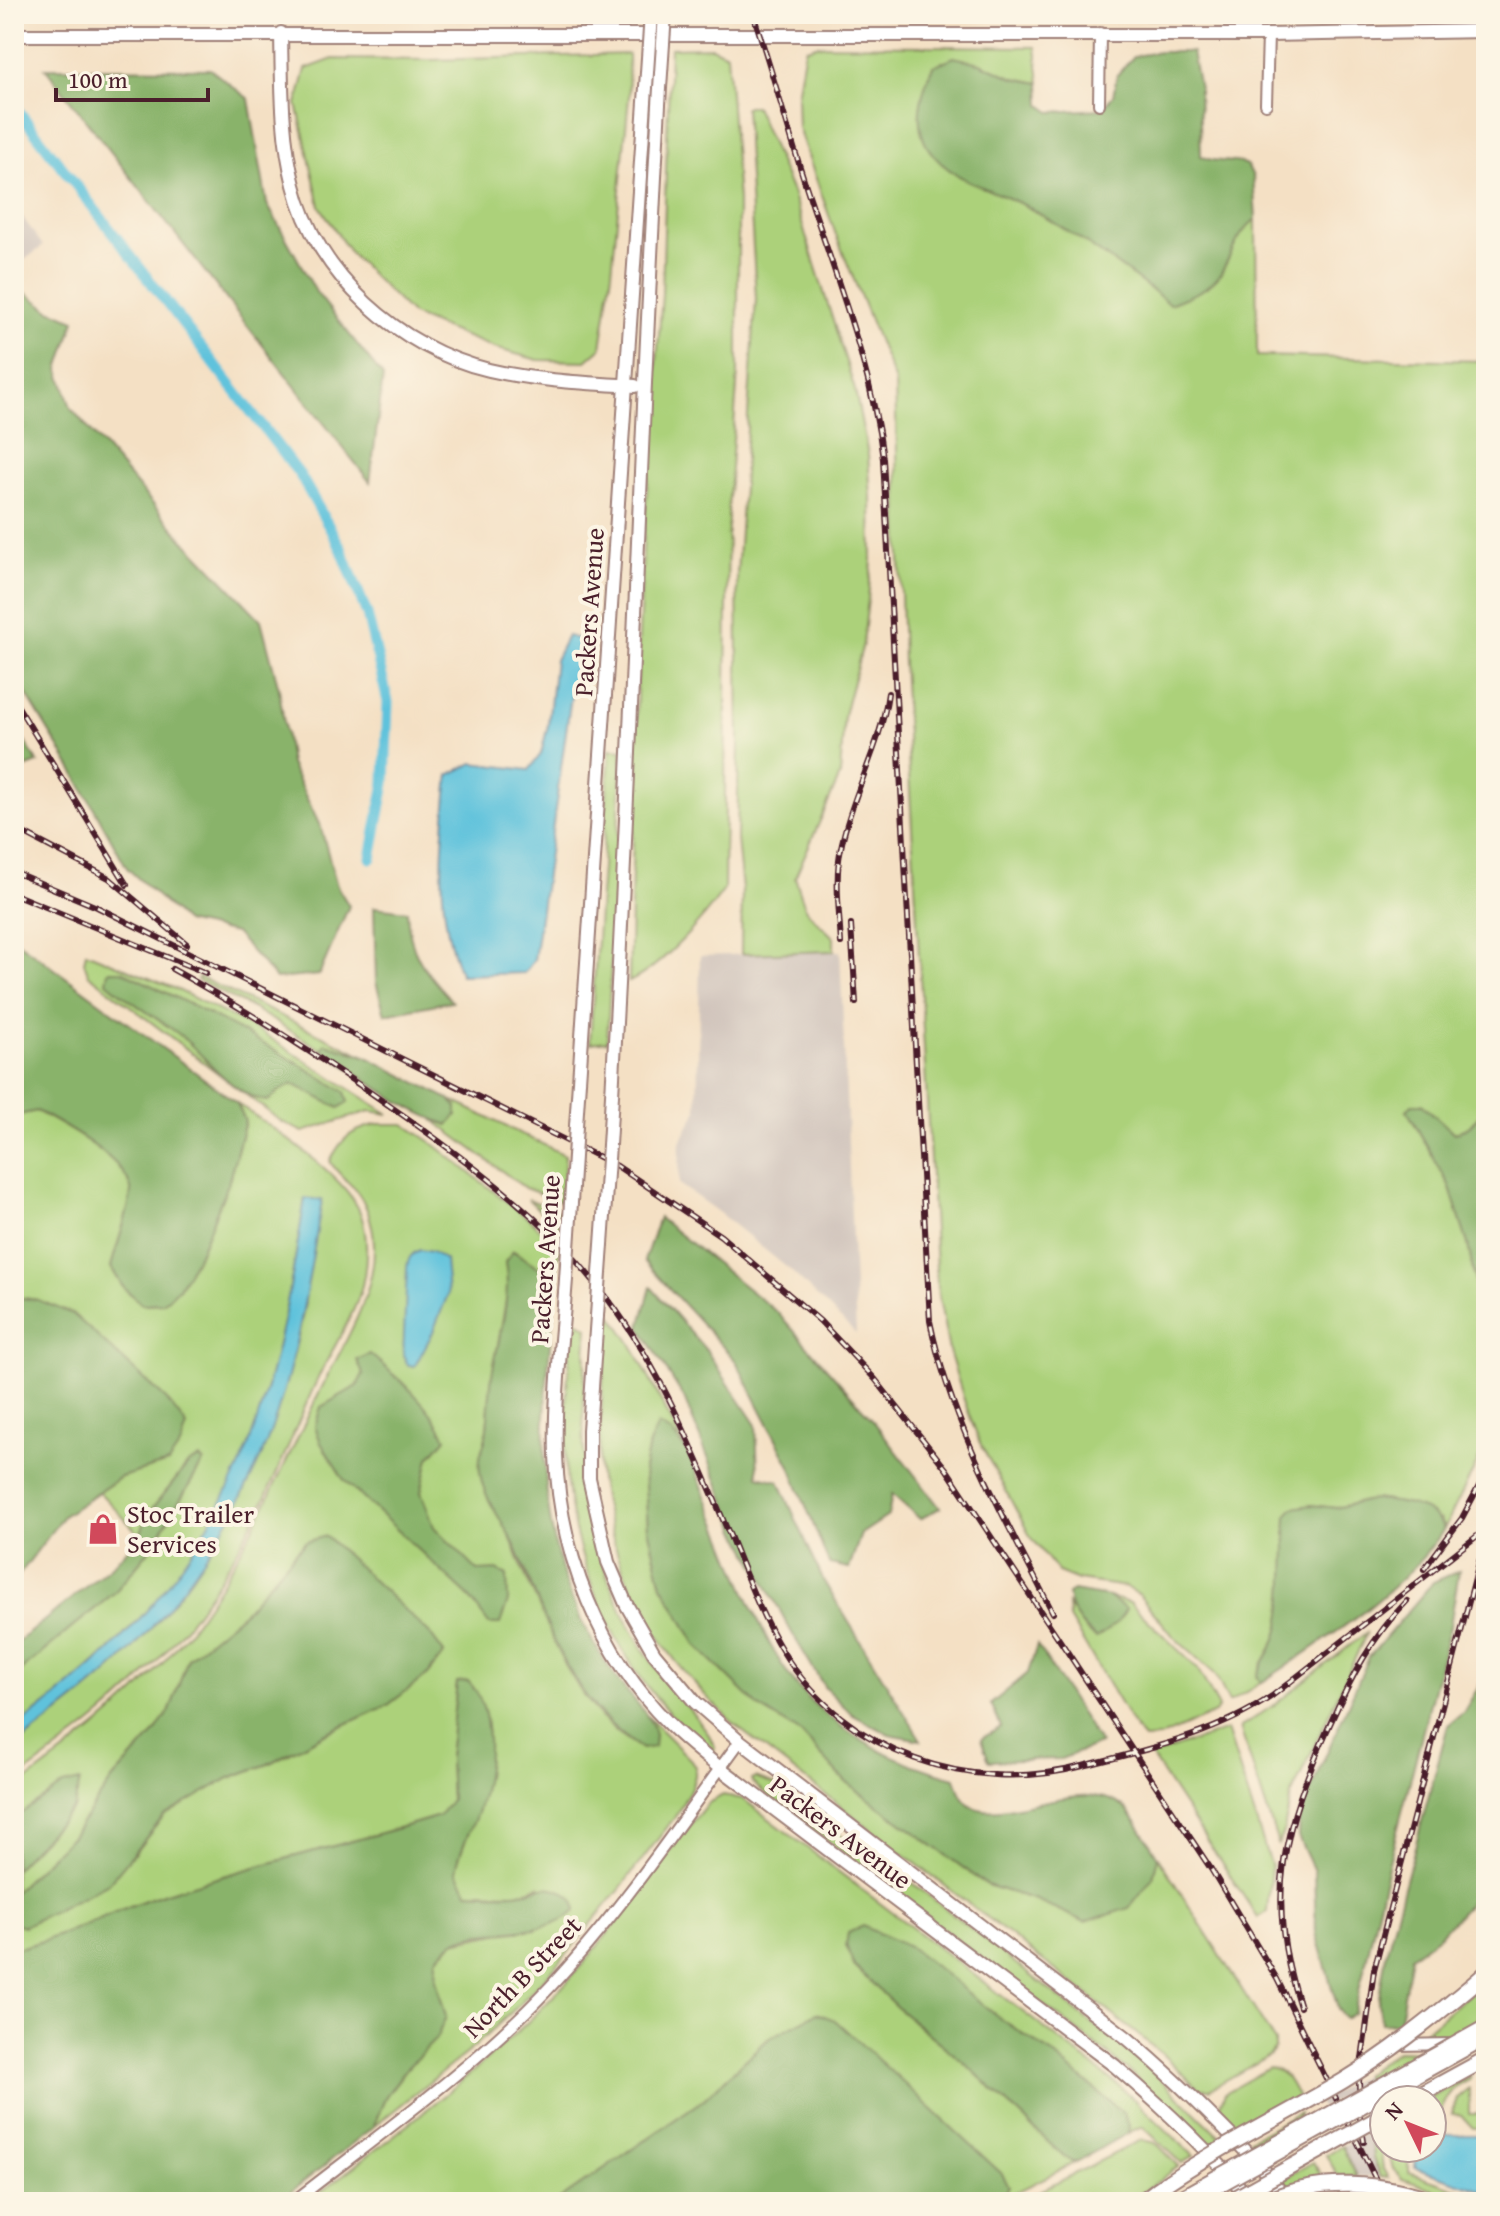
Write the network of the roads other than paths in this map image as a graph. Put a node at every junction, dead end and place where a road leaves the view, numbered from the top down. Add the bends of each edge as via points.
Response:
1 (651, 14) edge
2 (665, 14) edge
3 (1486, 31) edge
4 (281, 33) junction
5 (1100, 33) junction
6 (14, 35) edge
7 (1268, 35) junction
8 (653, 88) junction
9 (1099, 104) dead end
10 (1266, 104) dead end
11 (627, 385) junction
12 (646, 386) junction
13 (740, 1741) junction
14 (720, 1768) junction
15 (1486, 1973) edge
16 (1486, 2026) edge
17 (1486, 2038) edge
18 (1486, 2044) edge
19 (1391, 2045) dead end
20 (1486, 2059) edge
21 (1440, 2084) edge
22 (1368, 2124) edge
23 (293, 2202) edge
24 (1141, 2202) edge
25 (1171, 2202) edge
26 (1190, 2202) edge
27 (1228, 2202) edge
28 (1252, 2202) edge
29 (1264, 2202) edge
30 (1285, 2202) edge
31 (1438, 2202) edge

1 - 8 main road, Packers Avenue, bridge
2 - 8 main road, Packers Avenue, bridge
3 - 7 main road
4 - 5 main road
4 - 6 main road
4 - 11 main road via 282,116 295,189 322,251 365,301 393,325 451,358 528,378
5 - 7 main road
5 - 9 street
7 - 10 street
8 - 11 main road, Packers Avenue
8 - 12 main road, Packers Avenue
11 - 12 main road
11 - 14 main road, Packers Avenue, bridge via 556,1455 565,1530 598,1621 624,1668 669,1724
12 - 13 main road, Packers Avenue, bridge via 622,946 589,1478 608,1562 654,1653 695,1702
13 - 14 street, North B Street
13 - 30 main road, Packers Avenue via 1127,2038 1199,2103
14 - 23 street, North B Street via 612,1915 540,1997 455,2074
14 - 28 main road, Packers Avenue via 1115,2066 1205,2149
15 - 24 highway, bridge via 1366,2066 1196,2163
16 - 25 main road, bridge
17 - 26 main road, bridge
18 - 19 street
20 - 21 highway
22 - 27 highway, bridge
29 - 31 highway, bridge via 1305,2189 1360,2184

